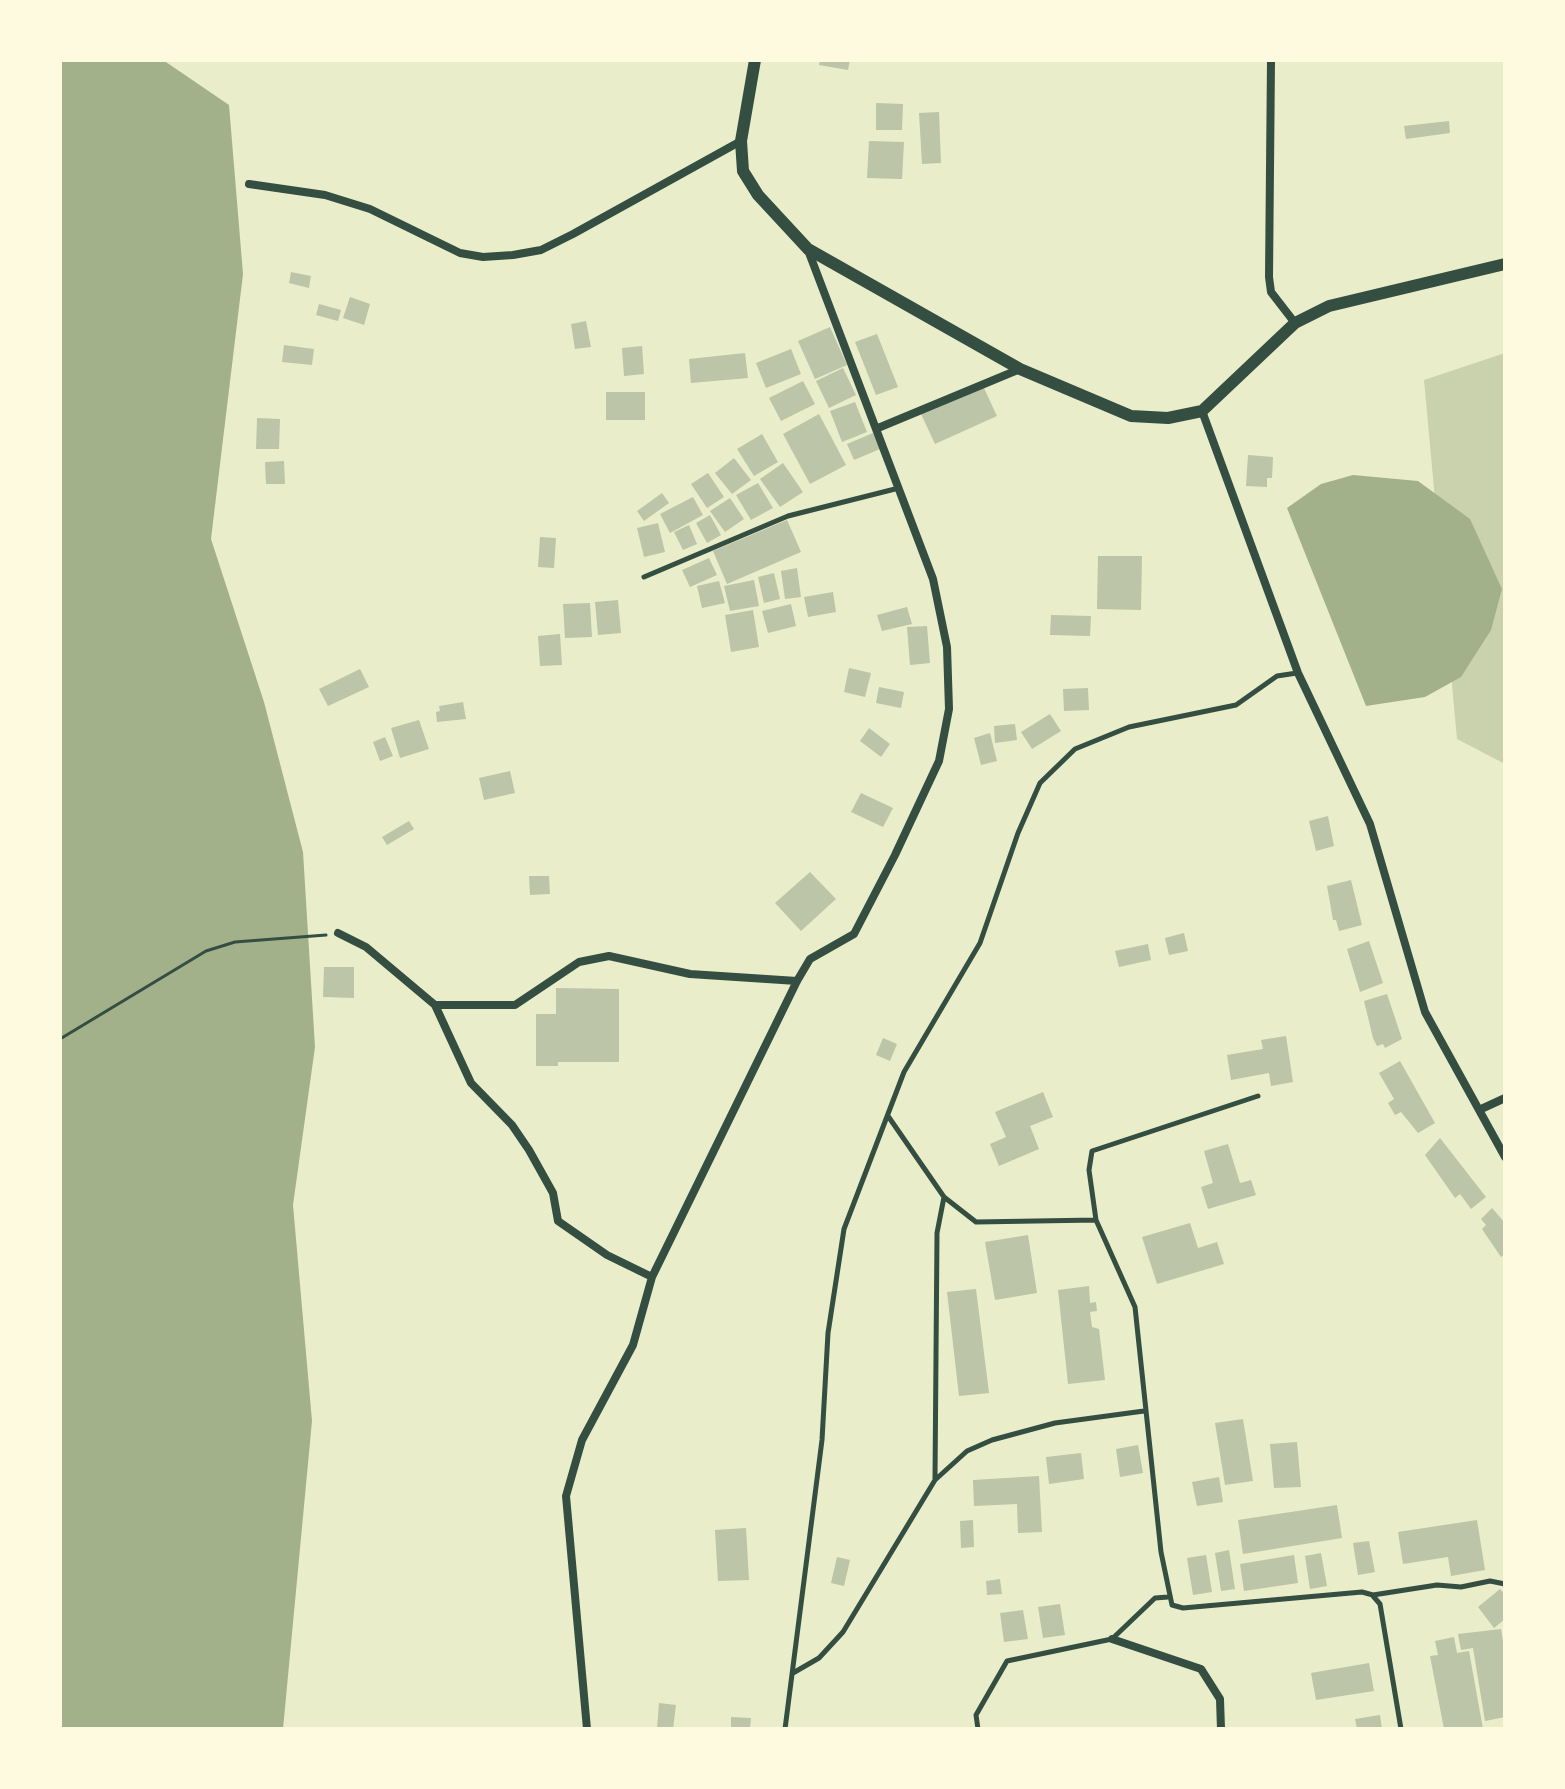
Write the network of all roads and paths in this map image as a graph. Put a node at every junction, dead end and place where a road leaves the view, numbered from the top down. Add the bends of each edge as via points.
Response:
1 (755, 60) edge
2 (1271, 60) edge
3 (741, 141) junction
4 (249, 184) dead end
5 (808, 249) junction
6 (1505, 264) edge
7 (1295, 323) junction
8 (1020, 369) junction
9 (1202, 411) junction
10 (878, 428) junction
11 (901, 488) junction
12 (644, 577) dead end
13 (1298, 673) junction
14 (338, 933) joint
15 (797, 981) junction
16 (435, 1005) junction
17 (60, 1039) edge
18 (1258, 1096) dead end
19 (1505, 1098) edge
20 (1479, 1110) junction
21 (888, 1116) junction
22 (1505, 1157) edge
23 (944, 1197) junction
24 (1096, 1220) junction
25 (652, 1277) junction
26 (1144, 1411) junction
27 (935, 1480) junction
28 (1505, 1584) edge
29 (1373, 1595) junction
30 (1168, 1597) junction
31 (1112, 1639) junction
32 (792, 1674) junction
33 (587, 1729) edge
34 (785, 1729) edge
35 (978, 1729) edge
36 (1221, 1729) edge
37 (1401, 1729) edge

1 - 3 street
2 - 7 street via 1269,277 1271,292
3 - 4 street via 541,250 513,255 460,253 370,209 325,195
3 - 5 street via 743,171
5 - 8 street
5 - 10 street
6 - 7 street via 1329,306
7 - 9 street
8 - 9 street via 1131,416 1168,418
8 - 10 street
9 - 13 street
10 - 11 street
11 - 12 lane via 788,516
11 - 15 street via 933,579 947,647 949,709 939,761 854,934 810,959
13 - 20 street via 1370,824 1425,1012
13 - 21 lane via 1277,676 1236,705 1129,727 1075,749 1040,783 980,943 904,1072
14 - 16 street via 366,947
14 - 17 path via 235,942 206,951
15 - 16 street via 690,974 609,956 579,962 515,1005
15 - 25 street
16 - 25 street via 471,1083 529,1150 553,1193 558,1221 607,1255
18 - 24 lane via 1092,1151 1089,1170
19 - 20 street
20 - 22 street
21 - 23 lane
21 - 32 lane via 844,1229
23 - 24 lane via 976,1222
23 - 27 lane via 937,1233
24 - 26 lane via 1135,1307
25 - 33 street via 633,1345 582,1440 566,1496
26 - 27 lane via 1055,1423 992,1440 967,1451
26 - 30 lane
27 - 32 lane via 843,1632 819,1658
28 - 29 lane via 1437,1585
29 - 30 lane via 1183,1608 1172,1605
29 - 37 lane via 1380,1604
30 - 31 lane via 1155,1598
31 - 35 lane via 1007,1661 976,1715
31 - 36 street via 1201,1669 1220,1699
32 - 34 lane

